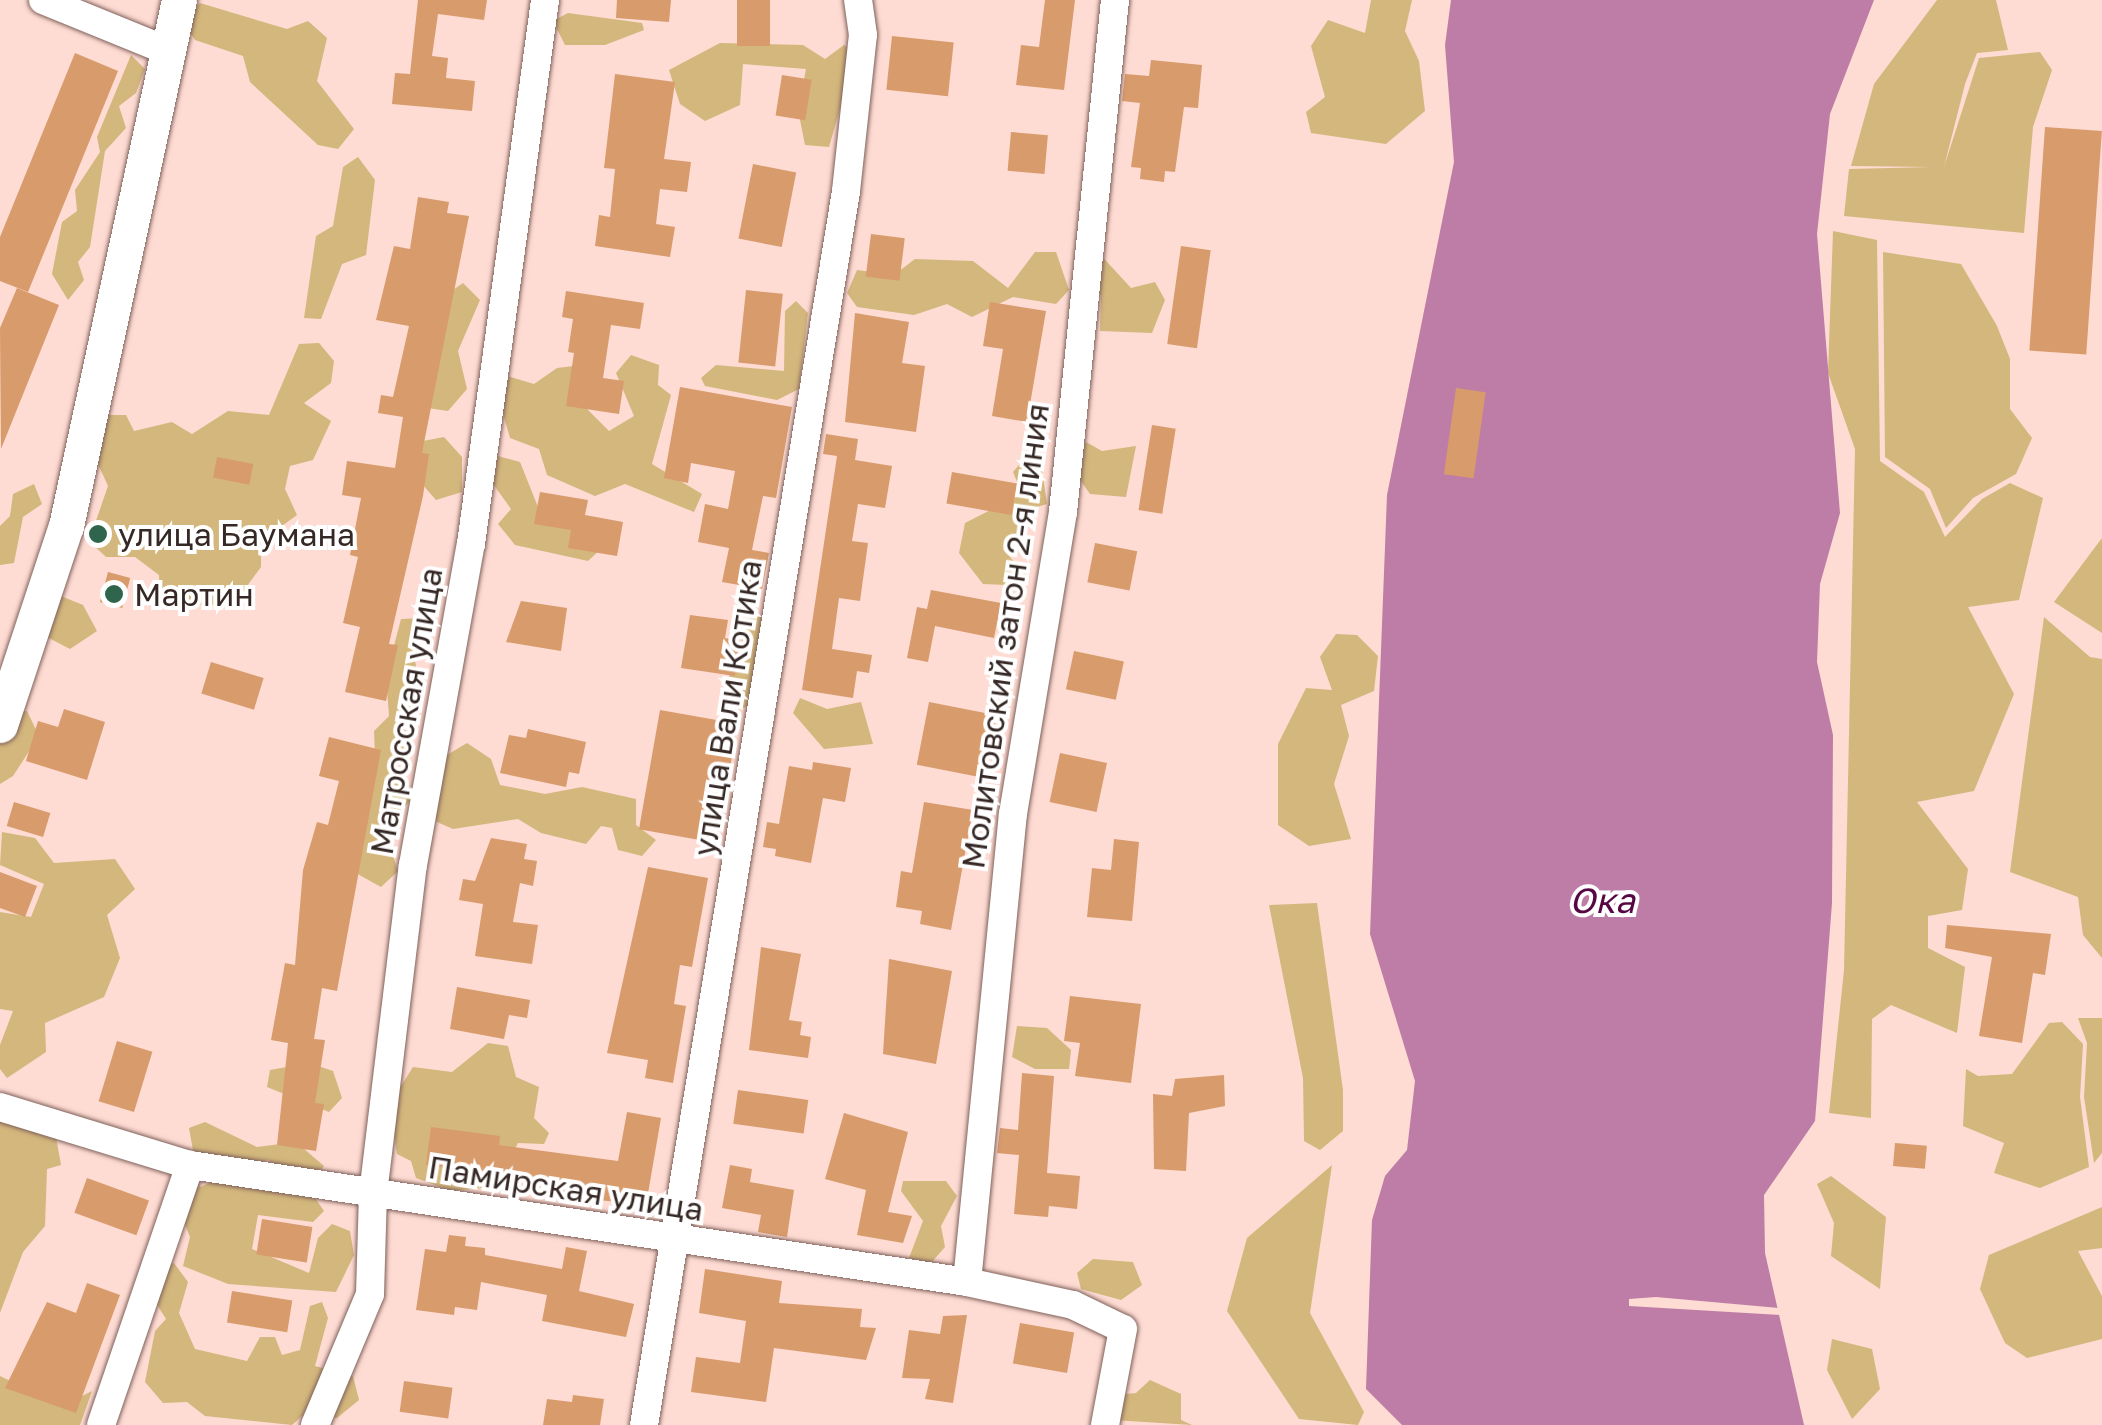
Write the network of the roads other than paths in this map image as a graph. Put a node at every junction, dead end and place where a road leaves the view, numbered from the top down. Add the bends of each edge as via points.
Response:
1 (43, 0) edge
2 (180, 0) edge
3 (545, 0) edge
4 (858, 0) edge
5 (1115, 0) edge
6 (168, 51) junction
7 (0, 726) edge
8 (0, 1107) edge
9 (190, 1164) junction
10 (373, 1194) junction
11 (676, 1240) junction
12 (967, 1282) junction
13 (101, 1425) edge
14 (315, 1425) edge
15 (644, 1425) edge
16 (1104, 1425) edge

1 - 6 street
2 - 6 street
3 - 10 street, Матросская улица via 472,544 413,864
4 - 11 street, улица Вали Котика via 863,34 846,191
5 - 12 street, Молитовский затон 2-я линия via 1096,132 1063,512 1013,814
6 - 7 street via 66,526
8 - 9 street, Памирская улица
9 - 10 street, Памирская улица
9 - 13 street
10 - 11 street, Памирская улица
10 - 14 street, Матросская улица via 370,1294
11 - 12 street, Памирская улица
11 - 15 street, улица Вали Котика
12 - 16 street, Памирская улица via 1074,1305 1123,1329

